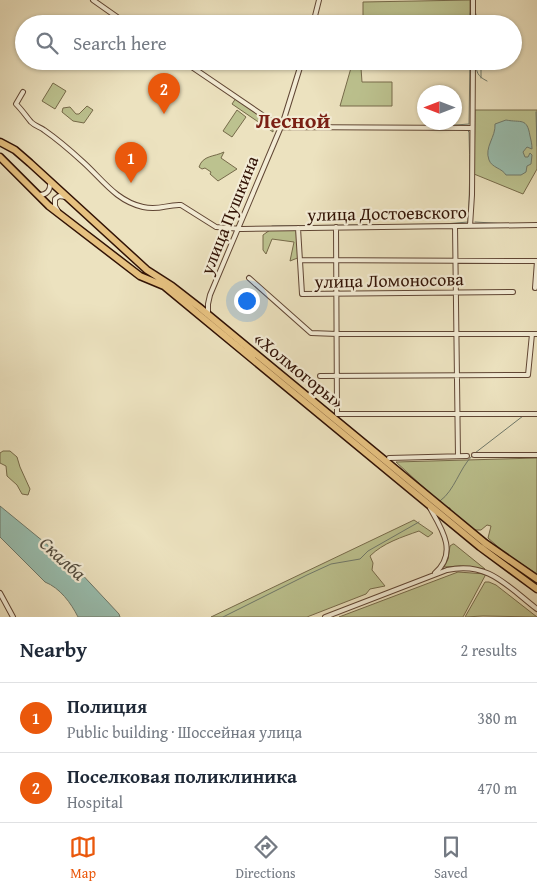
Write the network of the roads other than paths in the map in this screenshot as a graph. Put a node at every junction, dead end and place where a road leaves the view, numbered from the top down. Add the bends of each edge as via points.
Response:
1 (93, 0) edge
2 (319, 0) edge
3 (473, 0) edge
4 (114, 15) edge
5 (315, 15) edge
6 (473, 15) edge
7 (197, 70) edge
8 (299, 70) edge
9 (472, 70) edge
10 (23, 92) dead end
11 (280, 127) junction
12 (472, 128) junction
13 (0, 142) edge
14 (0, 157) edge
15 (47, 179) junction
16 (35, 193) junction
17 (70, 199) junction
18 (59, 213) junction
19 (455, 226) junction
20 (470, 226) junction
21 (537, 226) edge
22 (336, 227) junction
23 (238, 228) junction
24 (298, 228) junction
25 (301, 260) junction
26 (337, 260) junction
27 (455, 260) junction
28 (537, 261) edge
29 (249, 278) dead end
30 (535, 288) dead end
31 (513, 292) dead end
32 (455, 293) junction
33 (210, 295) junction
34 (337, 295) junction
35 (199, 307) junction
36 (208, 314) junction
37 (456, 333) junction
38 (337, 334) junction
39 (532, 334) junction
40 (537, 334) edge
41 (337, 375) junction
42 (456, 375) junction
43 (320, 376) dead end
44 (537, 414) edge
45 (457, 415) junction
46 (474, 455) dead end
47 (537, 455) edge
48 (458, 456) junction
49 (467, 456) dead end
50 (389, 458) dead end
51 (429, 506) junction
52 (432, 576) junction
53 (537, 579) edge
54 (537, 589) edge
55 (0, 593) edge
56 (537, 609) edge
57 (13, 617) edge
58 (326, 617) edge

1 - 4 street
2 - 5 street
3 - 6 street
7 - 11 street
8 - 11 street, улица Пушкина
9 - 12 street
10 - 23 street, улица Достоевского via 16,104 32,122 129,203 157,210 181,206 216,227
11 - 12 street
11 - 23 street, улица Пушкина
12 - 20 street
13 - 15 highway, «Холмогоры» via 15,150
14 - 16 highway, «Холмогоры»
15 - 16 street via 50,184 48,192 43,195
15 - 17 highway, «Холмогоры»
16 - 18 highway, «Холмогоры»
17 - 18 street via 55,198
17 - 35 highway, «Холмогоры» via 148,270
18 - 51 highway, «Холмогоры» via 140,276 164,286
19 - 20 street, улица Достоевского
19 - 22 street, улица Достоевского
19 - 27 street
20 - 21 street, улица Достоевского
22 - 24 street, улица Достоевского
22 - 26 street
23 - 24 street, улица Достоевского
23 - 33 street, улица Пушкина
24 - 25 street, улица Ломоносова
25 - 26 street
25 - 34 street, улица Ломоносова via 302,294
26 - 27 street
26 - 34 street
27 - 28 street
27 - 32 street
28 - 30 street
29 - 38 street via 311,333
31 - 32 street, улица Ломоносова
32 - 34 street, улица Ломоносова
32 - 37 street
33 - 35 street
33 - 36 street
34 - 38 street
35 - 36 highway, «Холмогоры»
36 - 53 highway, «Холмогоры» via 486,543
37 - 38 street
37 - 39 street
37 - 42 street
38 - 41 street
39 - 40 street
39 - 42 street via 528,375
41 - 42 street
41 - 43 street
41 - 45 street via 337,414
42 - 45 street
44 - 45 street
45 - 48 street
46 - 47 street
48 - 49 street
48 - 50 street
51 - 52 street via 444,533 447,547 444,563
51 - 54 highway, «Холмогоры»
52 - 56 street via 457,568 484,571
52 - 58 street
55 - 57 street

